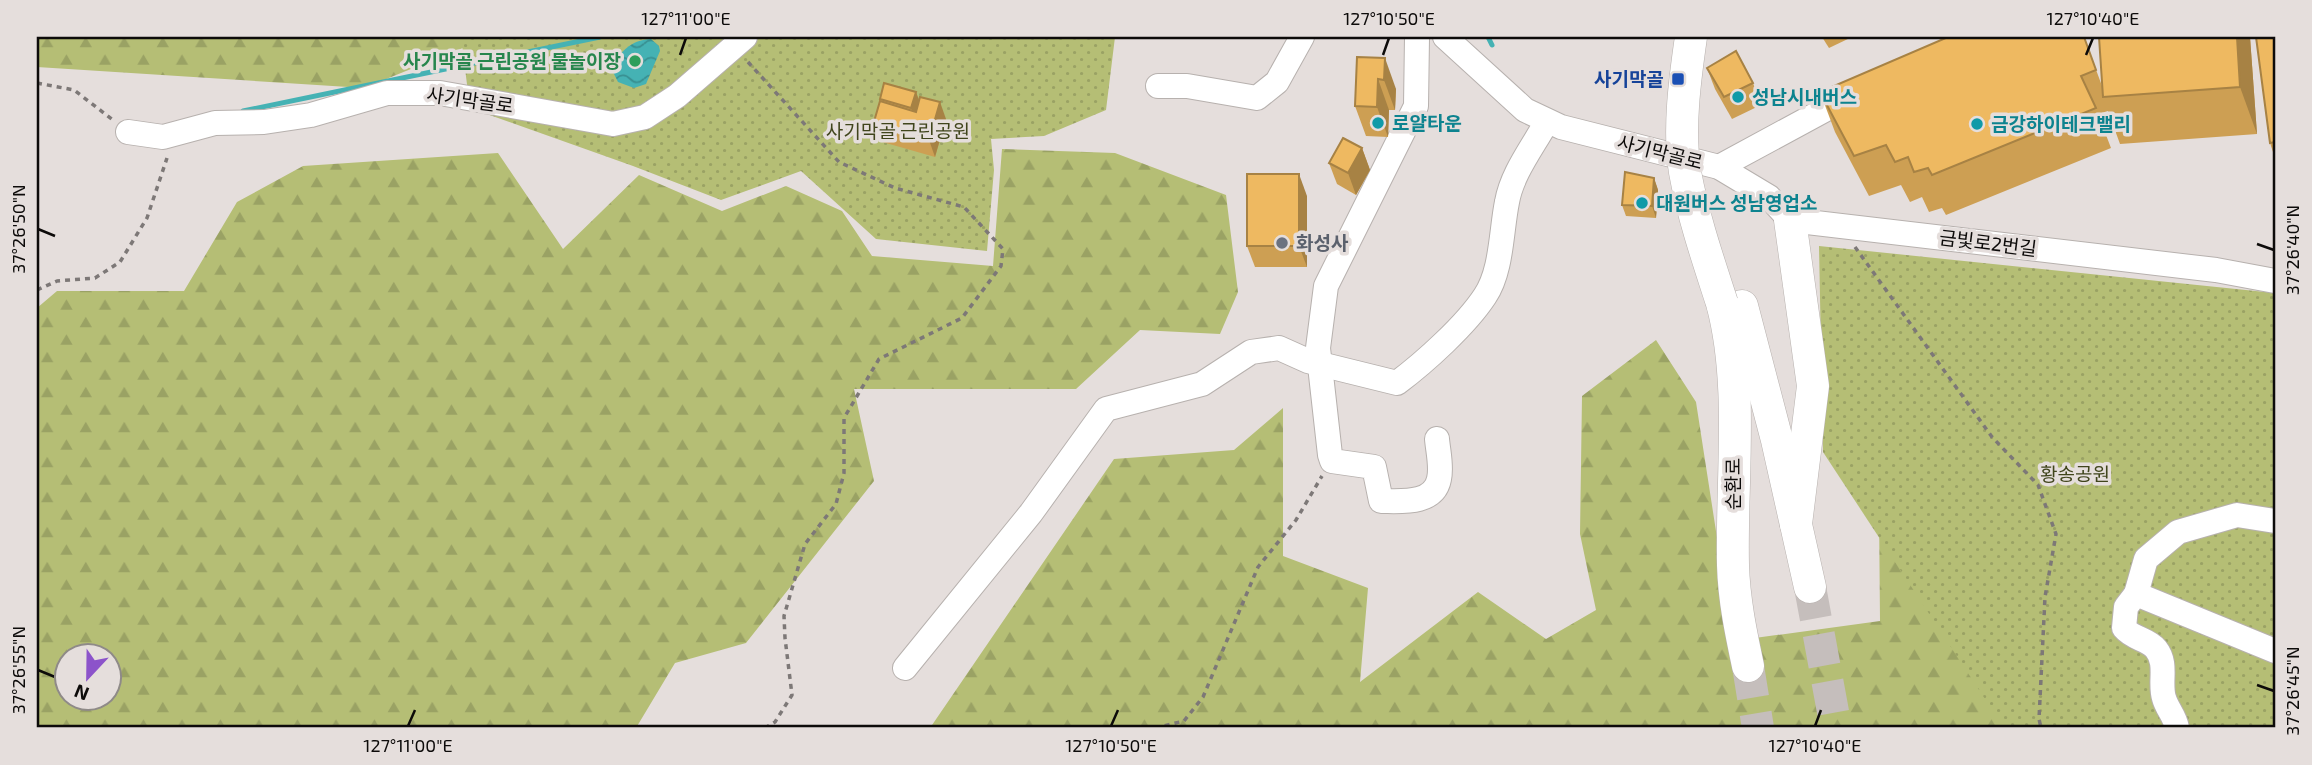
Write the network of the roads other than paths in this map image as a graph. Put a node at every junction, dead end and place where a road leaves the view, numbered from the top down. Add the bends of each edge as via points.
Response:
1 (1302, 37) edge
2 (1417, 37) edge
3 (1445, 37) edge
4 (1693, 37) edge
5 (1709, 37) edge
6 (740, 42) edge
7 (1876, 82) edge
8 (1158, 86) dead end
9 (1548, 121) junction
10 (128, 132) road end
11 (1688, 160) junction
12 (1719, 167) junction
13 (1790, 220) junction
14 (2275, 281) edge
15 (1731, 300) junction
16 (1314, 363) junction
17 (1437, 439) dead end
18 (2275, 521) edge
19 (1796, 524) junction
20 (1810, 587) tunnel mouth
21 (2136, 594) junction
22 (2275, 651) edge
23 (1748, 666) tunnel mouth
24 (905, 668) dead end
25 (2177, 728) edge

1 - 8 street via 1276,82 1257,98
2 - 16 street via 1416,106 1326,286
3 - 9 street, 사기막골로 via 1525,110
4 - 11 street
4 - 15 main road, bridge via 1684,96 1685,171 1699,228
5 - 15 main road via 1702,83 1702,163
6 - 10 street, 사기막골로 via 645,117 613,124 440,93 387,93 311,115 215,123 163,137
7 - 12 street, 사기막골로
9 - 11 street, 사기막골로
9 - 16 street via 1514,178 1486,295 1423,364 1397,383
11 - 12 street, 사기막골로
12 - 13 street via 1769,197
13 - 14 street, 금빛로2번길 via 2216,270
13 - 19 main road via 1813,386
15 - 19 main road via 1759,366
15 - 23 main road, 순환로 via 1734,595
16 - 17 street via 1332,461 1374,467 1381,501 1419,500 1431,492 1439,480
16 - 24 street via 1279,348 1251,352 1202,384 1106,409 1023,523
18 - 21 street via 2237,515 2178,531 2146,559
19 - 20 main road
21 - 22 street
21 - 25 street via 2126,607 2124,628 2158,651 2164,701

